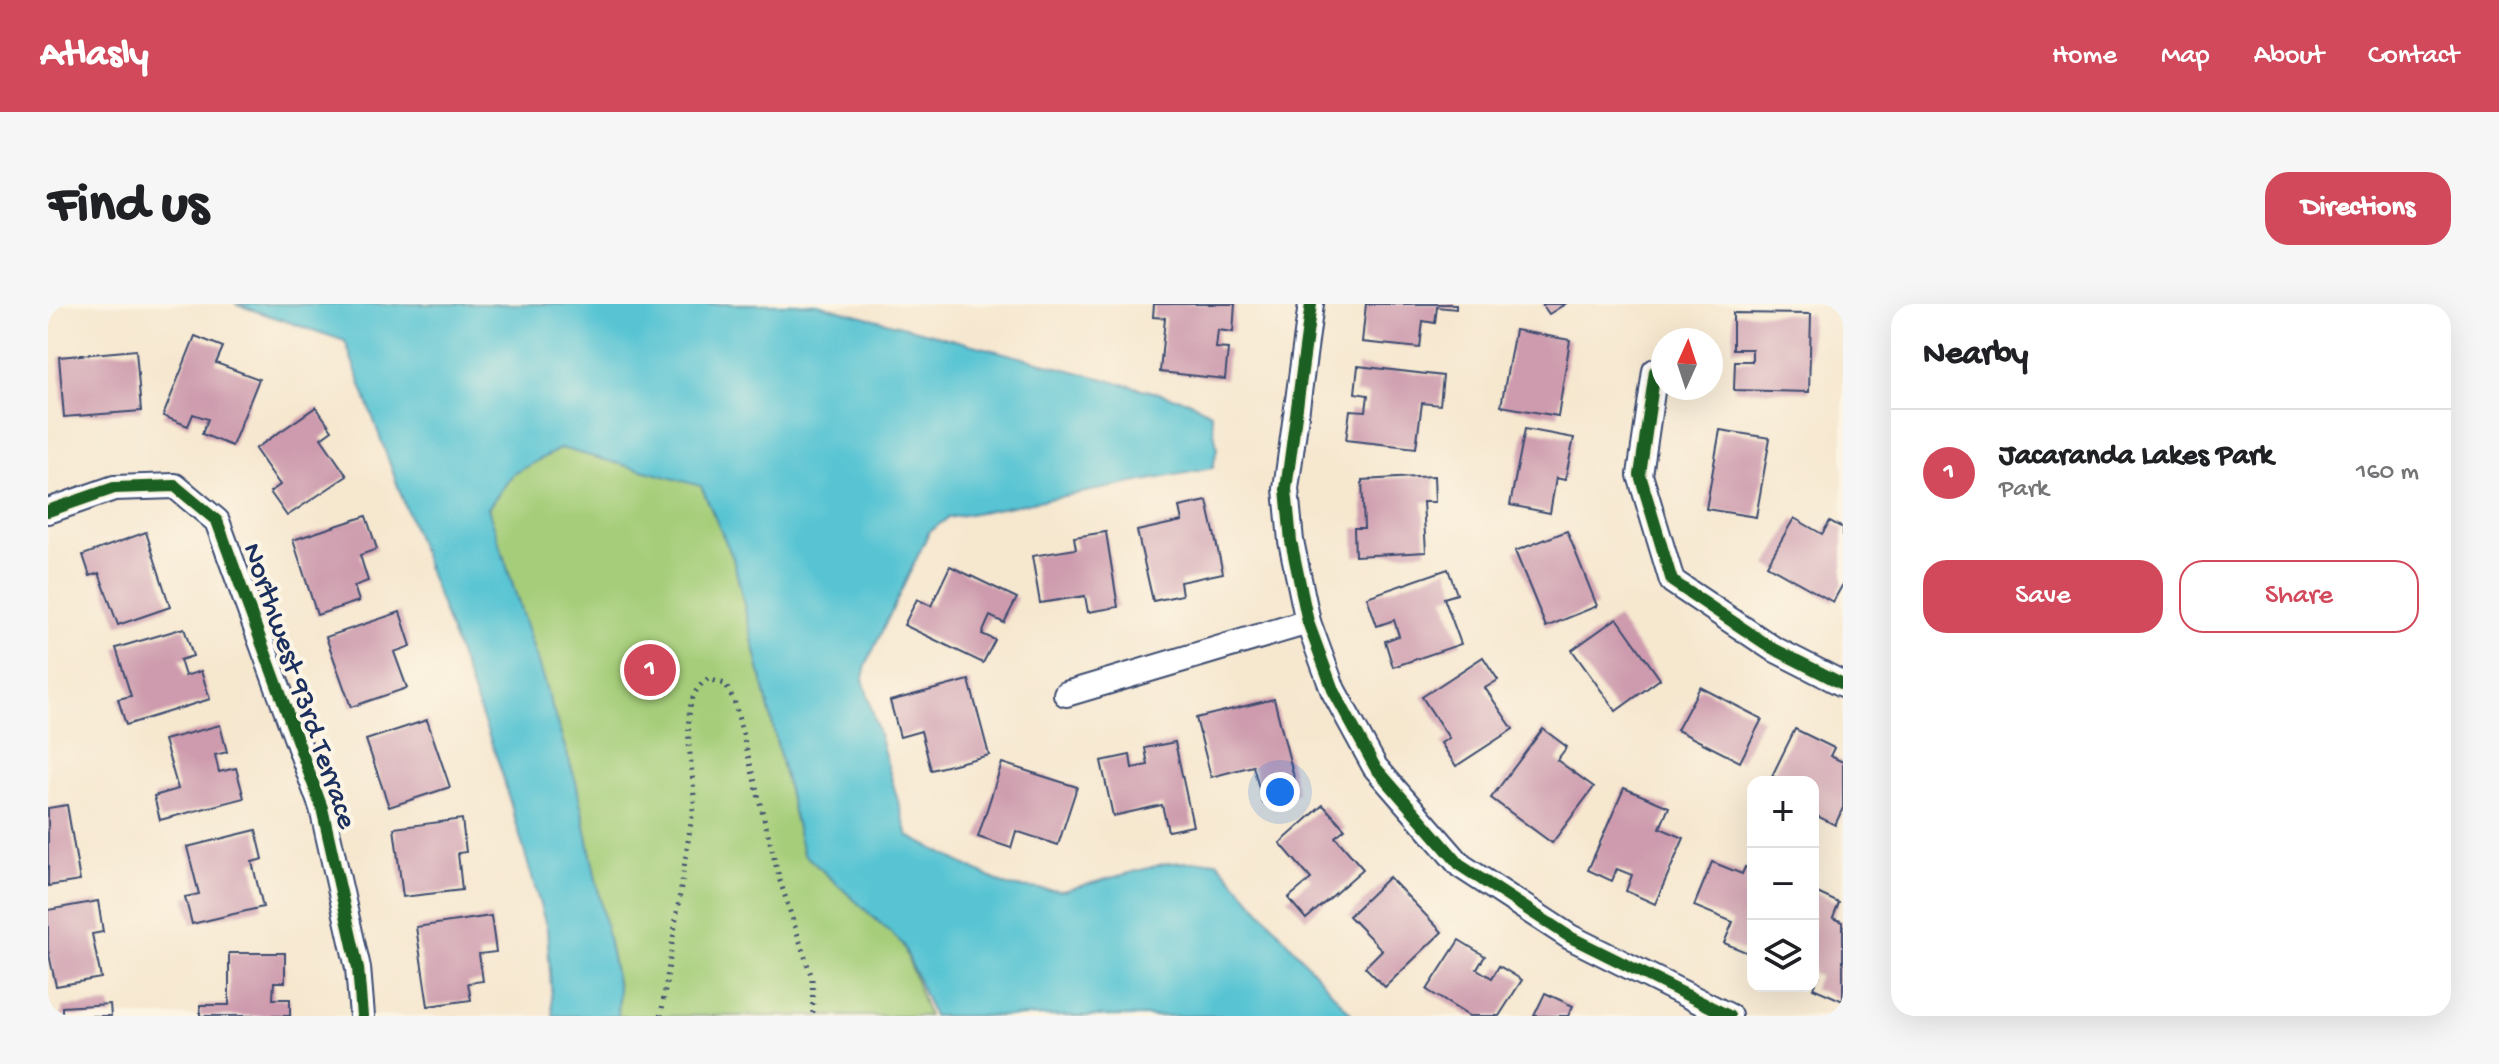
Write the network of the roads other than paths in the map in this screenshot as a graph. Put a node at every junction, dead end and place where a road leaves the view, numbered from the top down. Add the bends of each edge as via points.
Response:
1 (1311, 304) edge
2 (1651, 399) edge
3 (48, 511) edge
4 (1308, 622) junction
5 (1843, 684) edge
6 (1066, 694) dead end
7 (362, 1016) edge
8 (1729, 1016) edge

1 - 4 street via 1286,489
2 - 5 street via 1640,475 1672,581 1772,648
3 - 7 street, Northwest 93rd Terrace via 114,488 175,486 217,521 322,808 358,968
4 - 6 street
4 - 8 street via 1333,690 1375,767 1461,866 1570,937

